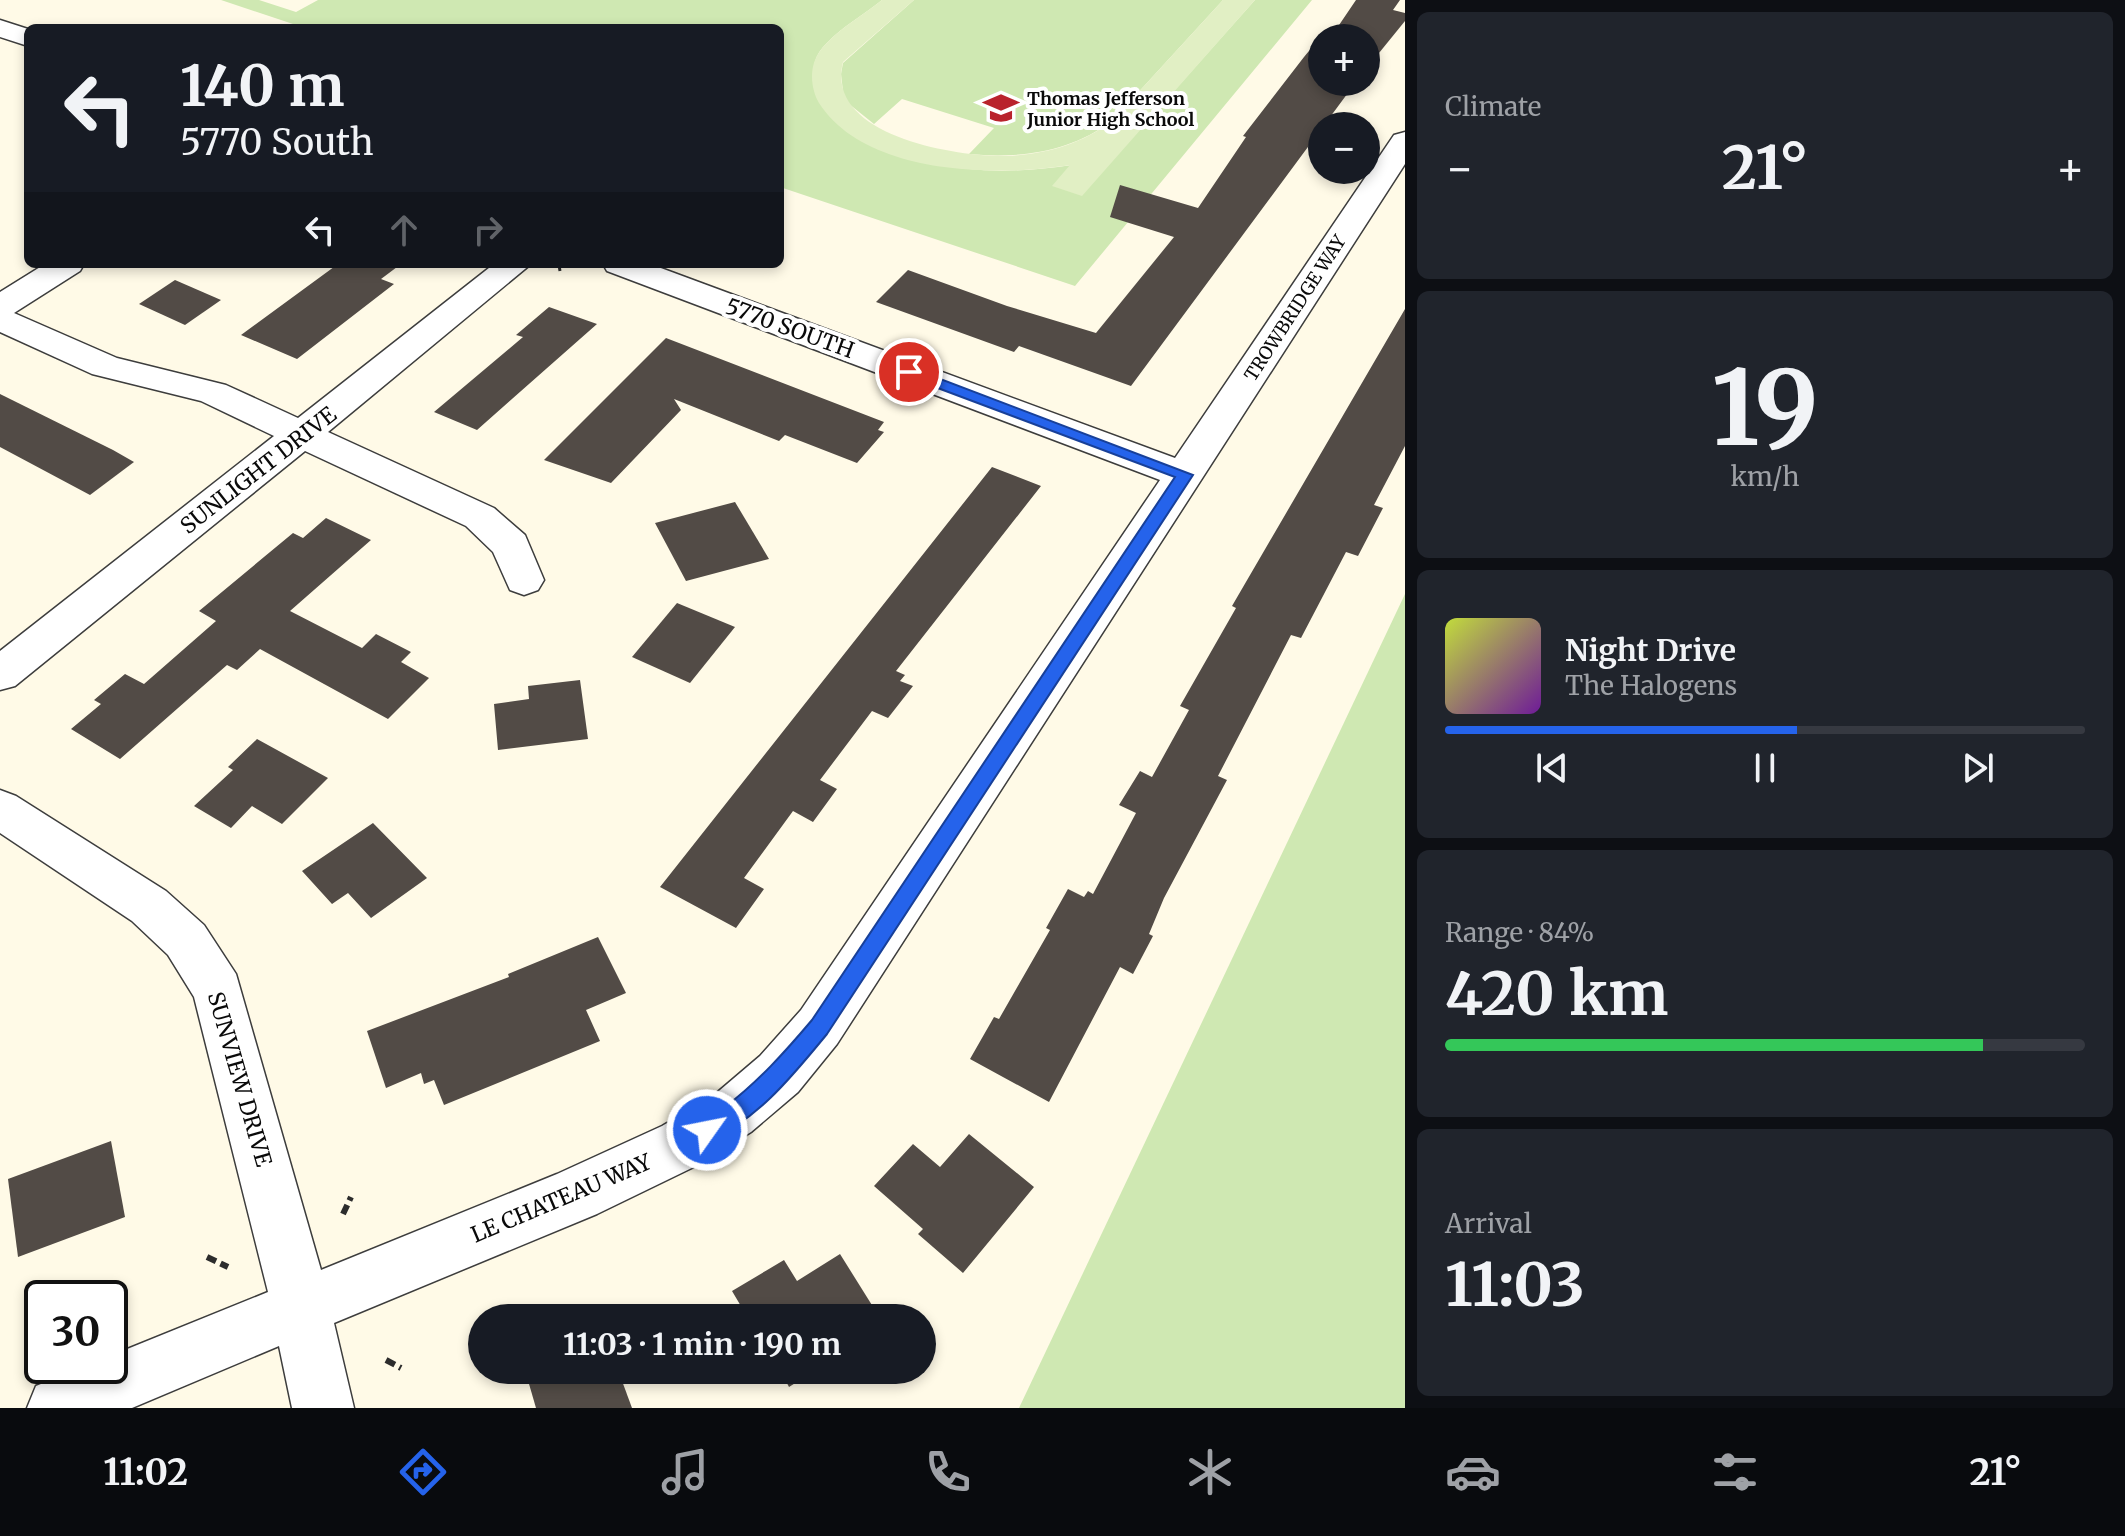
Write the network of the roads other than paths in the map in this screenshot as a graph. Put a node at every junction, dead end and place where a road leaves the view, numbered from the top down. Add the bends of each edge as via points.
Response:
1 (0, 28) edge
2 (24, 37) edge
3 (1405, 141) edge
4 (62, 268) edge
5 (510, 268) edge
6 (630, 268) edge
7 (0, 307) edge
8 (0, 319) edge
9 (303, 435) junction
10 (1185, 475) junction
11 (524, 580) dead end
12 (0, 674) edge
13 (0, 809) edge
14 (301, 1307) junction
15 (58, 1408) edge
16 (323, 1408) edge

1 - 2 street
3 - 10 street, TROWBRIDGE WAY
4 - 7 street
5 - 9 street, SUNLIGHT DRIVE
6 - 10 street, 5770 SOUTH
8 - 9 street via 105,366 213,393
9 - 11 street via 480,517 511,545
9 - 12 street, SUNLIGHT DRIVE
10 - 14 street, LE CHATEAU WAY via 819,1027 779,1074 732,1114 681,1145 577,1194
13 - 14 street, SUNVIEW DRIVE via 149,906 186,940 218,990
14 - 15 street, LE CHATEAU WAY
14 - 16 street, SUNVIEW DRIVE

